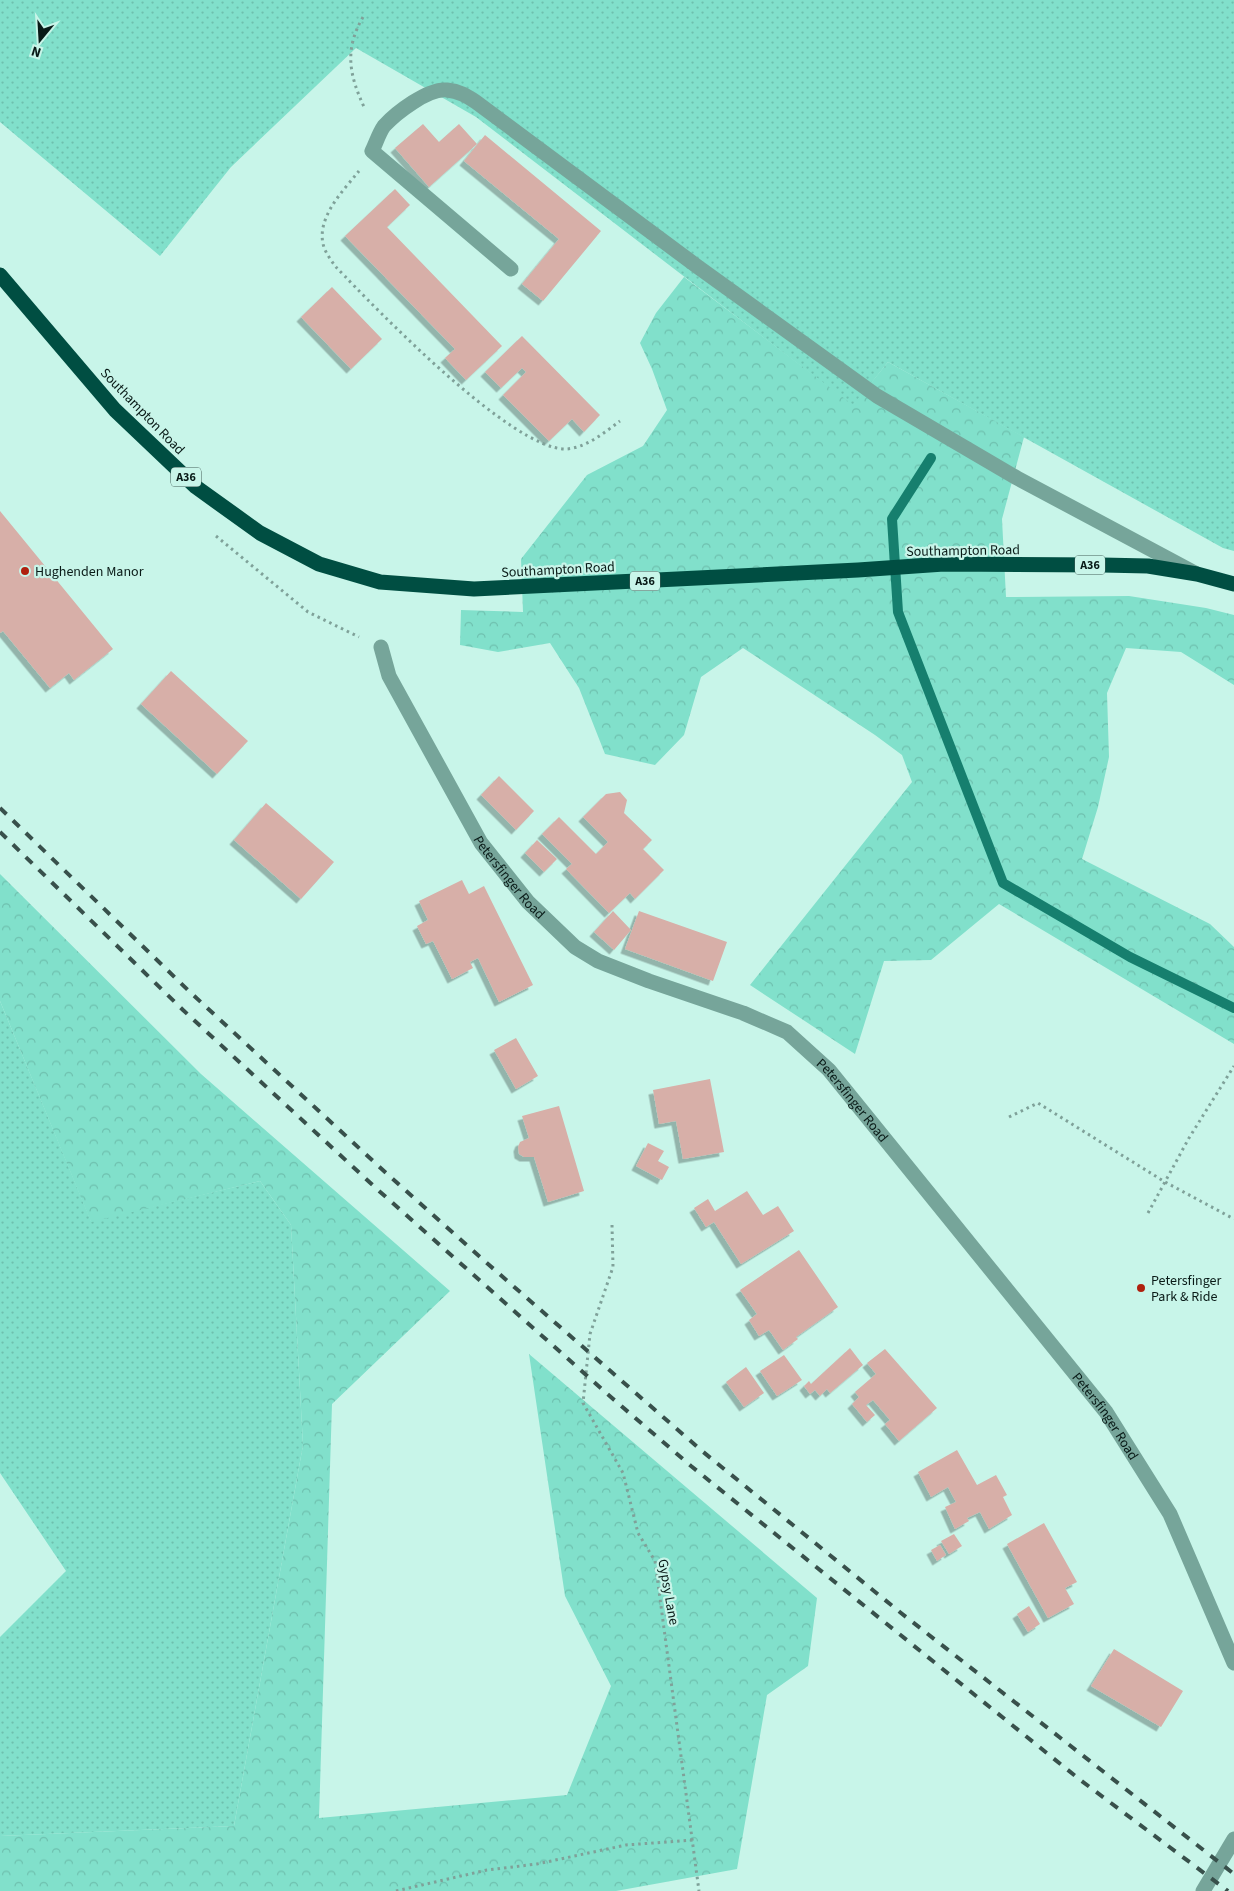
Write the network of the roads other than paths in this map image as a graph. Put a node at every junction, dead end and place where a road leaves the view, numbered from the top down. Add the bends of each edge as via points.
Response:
1 (510, 269) dead end
2 (0, 276) edge
3 (1197, 574) junction
4 (1234, 584) edge
5 (381, 647) dead end
6 (1234, 1663) edge
7 (1234, 1839) edge
8 (1202, 1891) edge

1 - 3 street via 372,151 383,128 414,102 445,89 460,92 877,396 1017,478
2 - 3 highway, Southampton Road / A36 via 115,410 196,487 260,534 319,564 380,582 474,589 944,564 1148,566
3 - 4 highway, Southampton Road / A36
5 - 6 street, Petersfinger Road via 389,676 481,843 528,902 575,947 598,961 787,1032 829,1070 1106,1412 1170,1514
7 - 8 street

